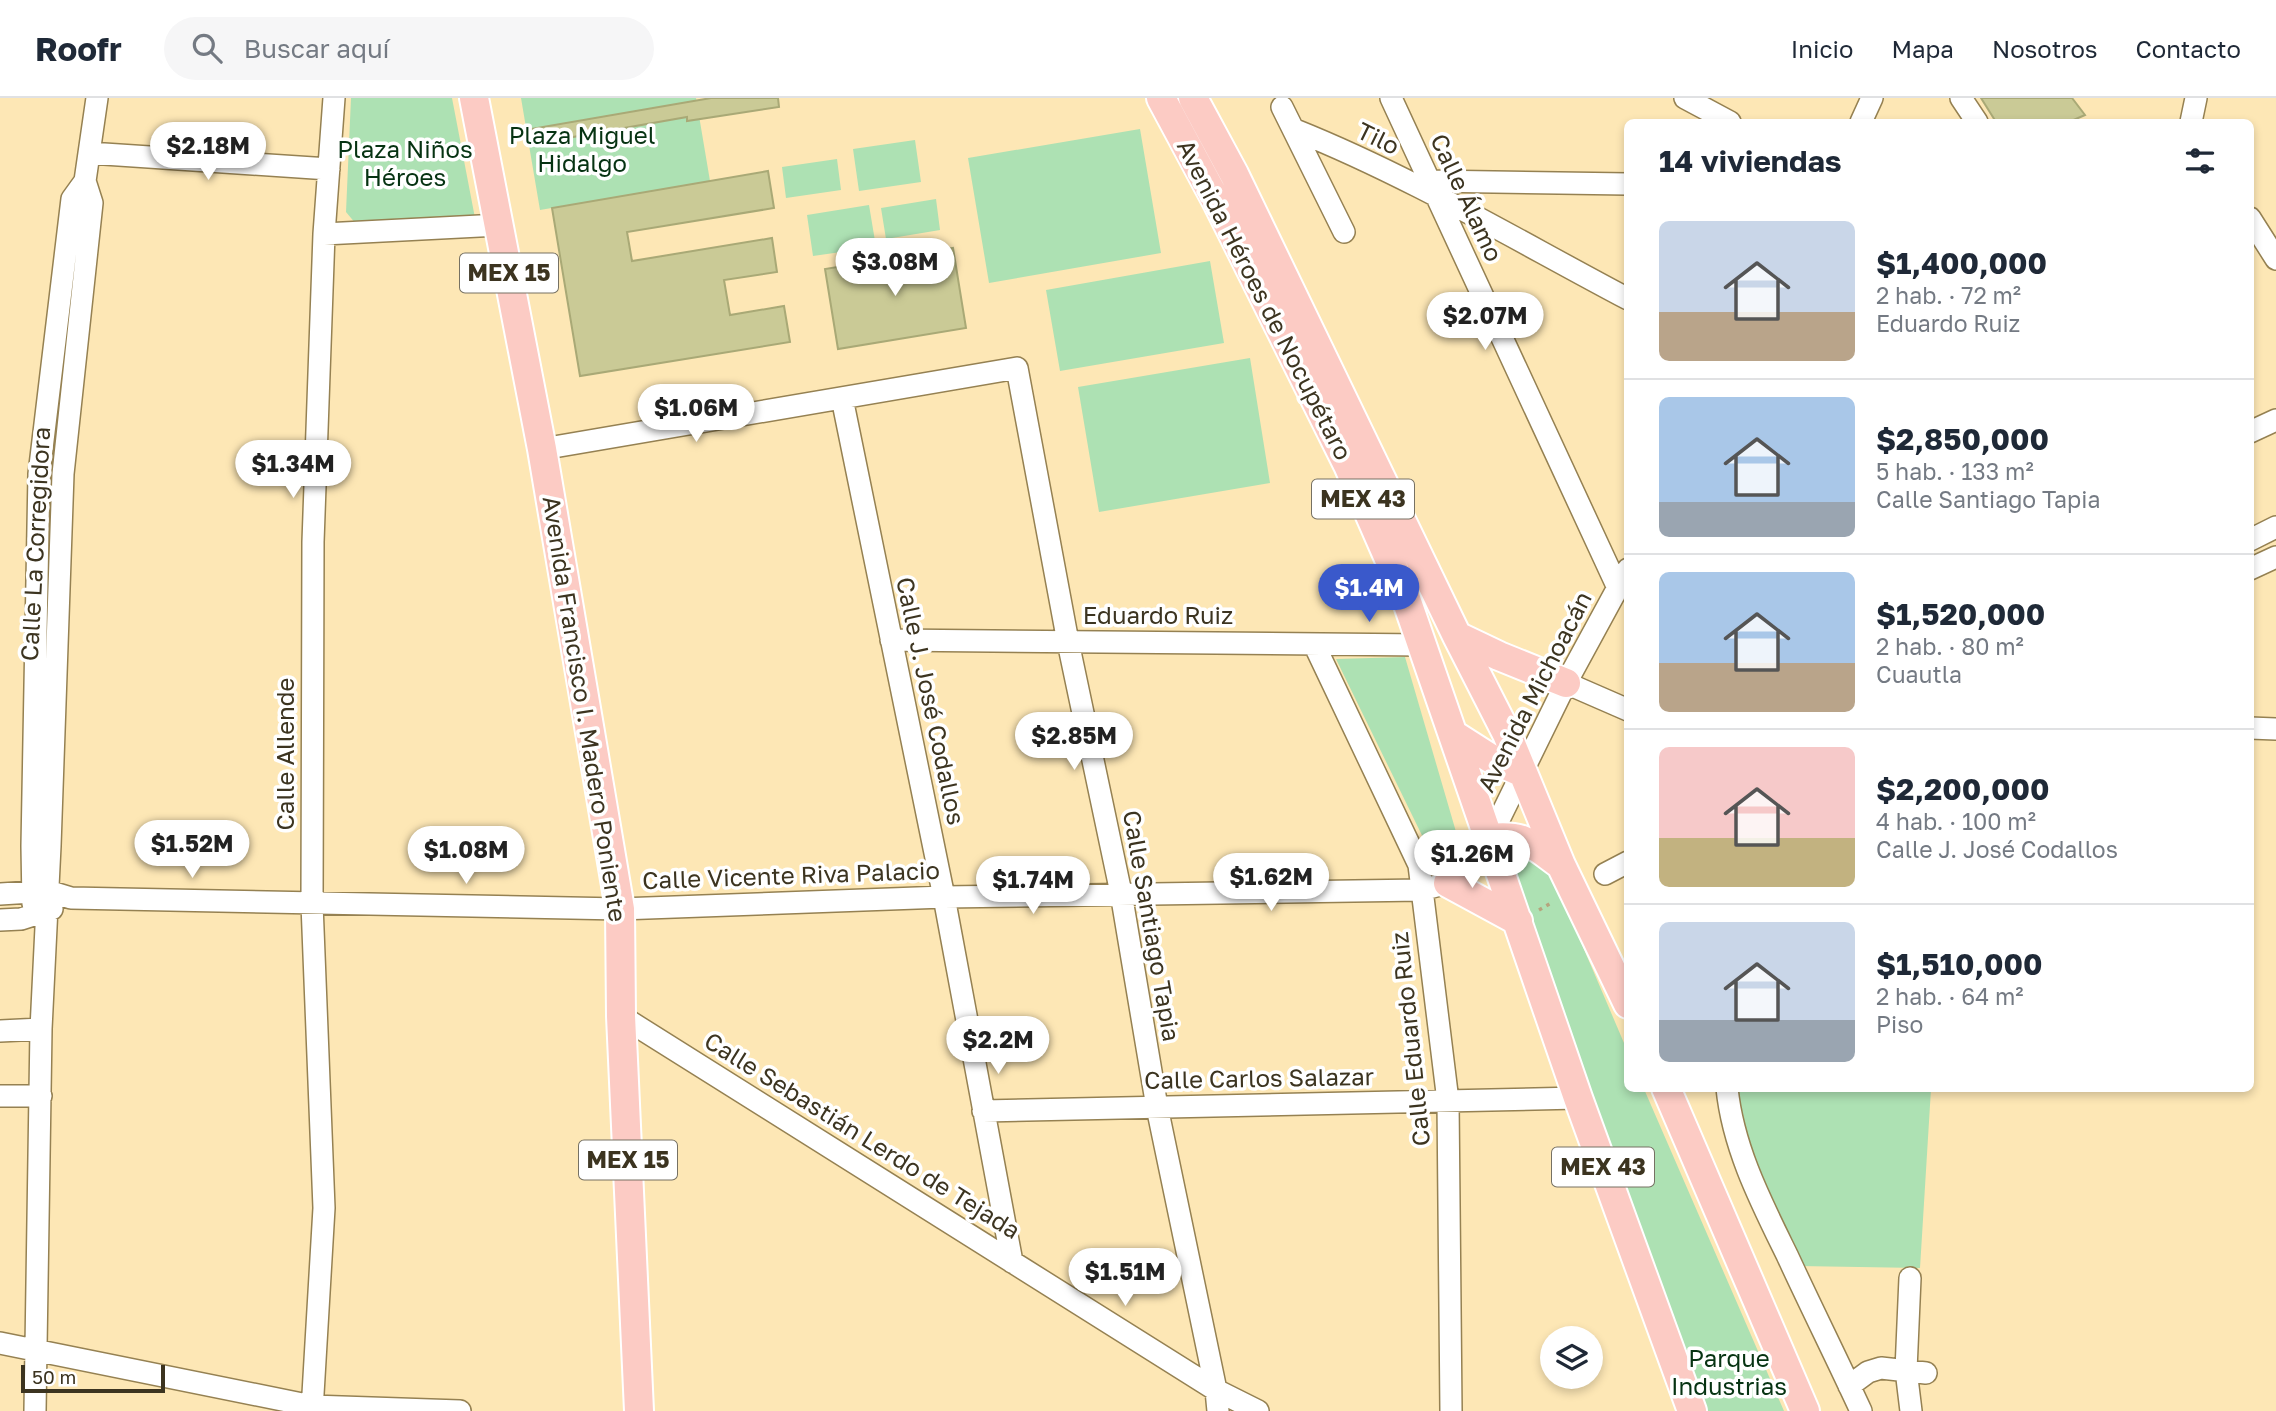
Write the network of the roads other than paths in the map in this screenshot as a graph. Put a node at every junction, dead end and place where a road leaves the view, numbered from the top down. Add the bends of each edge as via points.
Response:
1 (97, 98) edge
2 (334, 98) edge
3 (474, 98) edge
4 (1161, 98) edge
5 (1193, 98) edge
6 (1391, 98) edge
7 (1685, 98) edge
8 (1872, 98) edge
9 (1961, 98) edge
10 (2196, 98) edge
11 (1282, 107) dead end
12 (1724, 119) edge
13 (1862, 119) edge
14 (1975, 119) edge
15 (2192, 119) edge
16 (1295, 130) junction
17 (89, 153) junction
18 (329, 169) junction
19 (1624, 184) edge
20 (1433, 189) junction
21 (2254, 224) edge
22 (499, 225) junction
23 (1344, 232) dead end
24 (324, 234) junction
25 (2276, 259) edge
26 (1624, 297) edge
27 (842, 398) junction
28 (2276, 420) edge
29 (2254, 430) edge
30 (542, 449) junction
31 (2276, 527) edge
32 (2254, 538) edge
33 (2276, 557) edge
34 (2254, 567) edge
35 (1624, 581) edge
36 (1457, 636) junction
37 (891, 640) junction
38 (1068, 642) junction
39 (1314, 644) junction
40 (1424, 645) junction
41 (1566, 683) junction
42 (1624, 708) edge
43 (2254, 728) edge
44 (2276, 729) edge
45 (1454, 735) junction
46 (1524, 773) junction
47 (1490, 838) junction
48 (1624, 864) edge
49 (1560, 865) junction
50 (1605, 874) dead end
51 (1434, 887) junction
52 (41, 892) junction
53 (1121, 893) junction
54 (0, 894) edge
55 (944, 897) junction
56 (71, 898) junction
57 (312, 904) junction
58 (620, 909) junction
59 (40, 914) junction
60 (0, 920) edge
61 (1518, 921) junction
62 (1624, 995) edge
63 (621, 1016) junction
64 (41, 1029) junction
65 (0, 1031) edge
66 (1668, 1092) edge
67 (1728, 1092) edge
68 (0, 1096) edge
69 (41, 1096) junction
70 (1578, 1098) junction
71 (1448, 1101) junction
72 (1157, 1107) junction
73 (983, 1111) junction
74 (1012, 1262) junction
75 (1910, 1278) dead end
76 (0, 1343) edge
77 (36, 1350) junction
78 (1916, 1371) junction
79 (1850, 1386) junction
80 (1217, 1401) edge
81 (312, 1408) edge
82 (35, 1411) edge
83 (460, 1411) edge
84 (639, 1411) edge
85 (1258, 1411) edge
86 (1451, 1411) edge
87 (1692, 1411) edge
88 (1805, 1411) edge
89 (1861, 1411) edge
90 (1911, 1411) edge

1 - 17 street, Calle La Corregidora
2 - 18 street, Calle Allende
3 - 22 main road, Avenida Francisco I. Madero Poniente / MEX 15
4 - 40 main road, Avenida Héroes de Nocupétaro / MEX 43 via 1348,465
5 - 36 main road, Avenida Héroes de Nocupétaro / MEX 43
6 - 20 street, Calle Álamo
7 - 12 street
8 - 13 street
9 - 14 street
10 - 15 street
11 - 16 street
16 - 20 street, Tilo
16 - 23 street
17 - 18 street
17 - 52 street, Calle La Corregidora via 85,181 72,199 39,474 32,846
18 - 24 street, Calle Allende
19 - 20 street
20 - 26 street, Tilo
20 - 35 street, Calle Álamo
21 - 25 street
22 - 24 street
22 - 30 main road, Avenida Francisco I. Madero Poniente / MEX 15
24 - 57 street, Calle Allende via 313,542
27 - 30 street
27 - 37 street, Calle J. José Codallos
27 - 38 street, Calle Santiago Tapia via 1017,368
28 - 29 street
30 - 58 main road, Avenida Francisco I. Madero Poniente / MEX 15
31 - 32 street
33 - 34 street
35 - 41 street, Avenida Michoacán
36 - 41 main road
36 - 46 main road, Avenida Héroes de Nocupétaro / MEX 43
37 - 38 street, Eduardo Ruiz
37 - 55 street, Calle J. José Codallos
38 - 39 street, Eduardo Ruiz
38 - 53 street, Calle Santiago Tapia
39 - 40 street, Eduardo Ruiz
39 - 51 street, Calle Eduardo Ruiz via 1419,865
40 - 45 main road, Avenida Héroes de Nocupétaro / MEX 43
41 - 42 street
41 - 46 street, Avenida Michoacán
43 - 44 street
45 - 46 main road
45 - 47 main road, Avenida Héroes de Nocupétaro / MEX 43
46 - 47 street, Avenida Michoacán
46 - 49 main road, Avenida Héroes de Nocupétaro / MEX 43
47 - 49 main road via 1523,838
47 - 51 street via 1469,864
47 - 61 main road, Avenida Héroes de Nocupétaro / MEX 43
48 - 50 street
49 - 62 main road, Avenida Héroes de Nocupétaro / MEX 43
51 - 53 street, Calle Vicente Riva Palacio
51 - 61 main road
51 - 71 street, Calle Eduardo Ruiz
52 - 54 street
52 - 56 street, Calle Vicente Riva Palacio
52 - 59 street, Calle La Corregidora
53 - 55 street, Calle Vicente Riva Palacio
53 - 72 street, Calle Santiago Tapia
55 - 58 street, Calle Vicente Riva Palacio
55 - 73 street, Calle J. José Codallos
56 - 57 street, Calle Vicente Riva Palacio
56 - 59 street
57 - 58 street, Calle Vicente Riva Palacio
57 - 81 street, Calle Allende via 324,1208
58 - 63 main road, Avenida Francisco I. Madero Poniente / MEX 15
59 - 60 street
59 - 64 street, Calle La Corregidora
61 - 70 main road, Avenida Héroes de Nocupétaro / MEX 43
63 - 74 street, Calle Sebastián Lerdo de Tejada
63 - 84 main road, Avenida Francisco I. Madero Poniente / MEX 15
64 - 65 street
64 - 69 street, Calle La Corregidora
66 - 88 main road, MEX 43
67 - 79 street via 1754,1183
68 - 69 street
69 - 77 street, Calle La Corregidora
70 - 71 street, Calle Carlos Salazar
70 - 87 main road, Avenida Héroes de Nocupétaro / MEX 43
71 - 72 street, Calle Carlos Salazar
71 - 86 street, Calle Eduardo Ruiz
72 - 73 street, Calle Carlos Salazar
72 - 80 street, Calle Santiago Tapia
73 - 74 street, Calle J. José Codallos
74 - 80 street, Calle Sebastián Lerdo de Tejada
75 - 78 street
76 - 77 street
77 - 81 street
77 - 82 street
78 - 79 street via 1881,1368 1868,1371
78 - 90 street
79 - 89 street
80 - 85 street, Calle Sebastián Lerdo de Tejada
81 - 83 street

